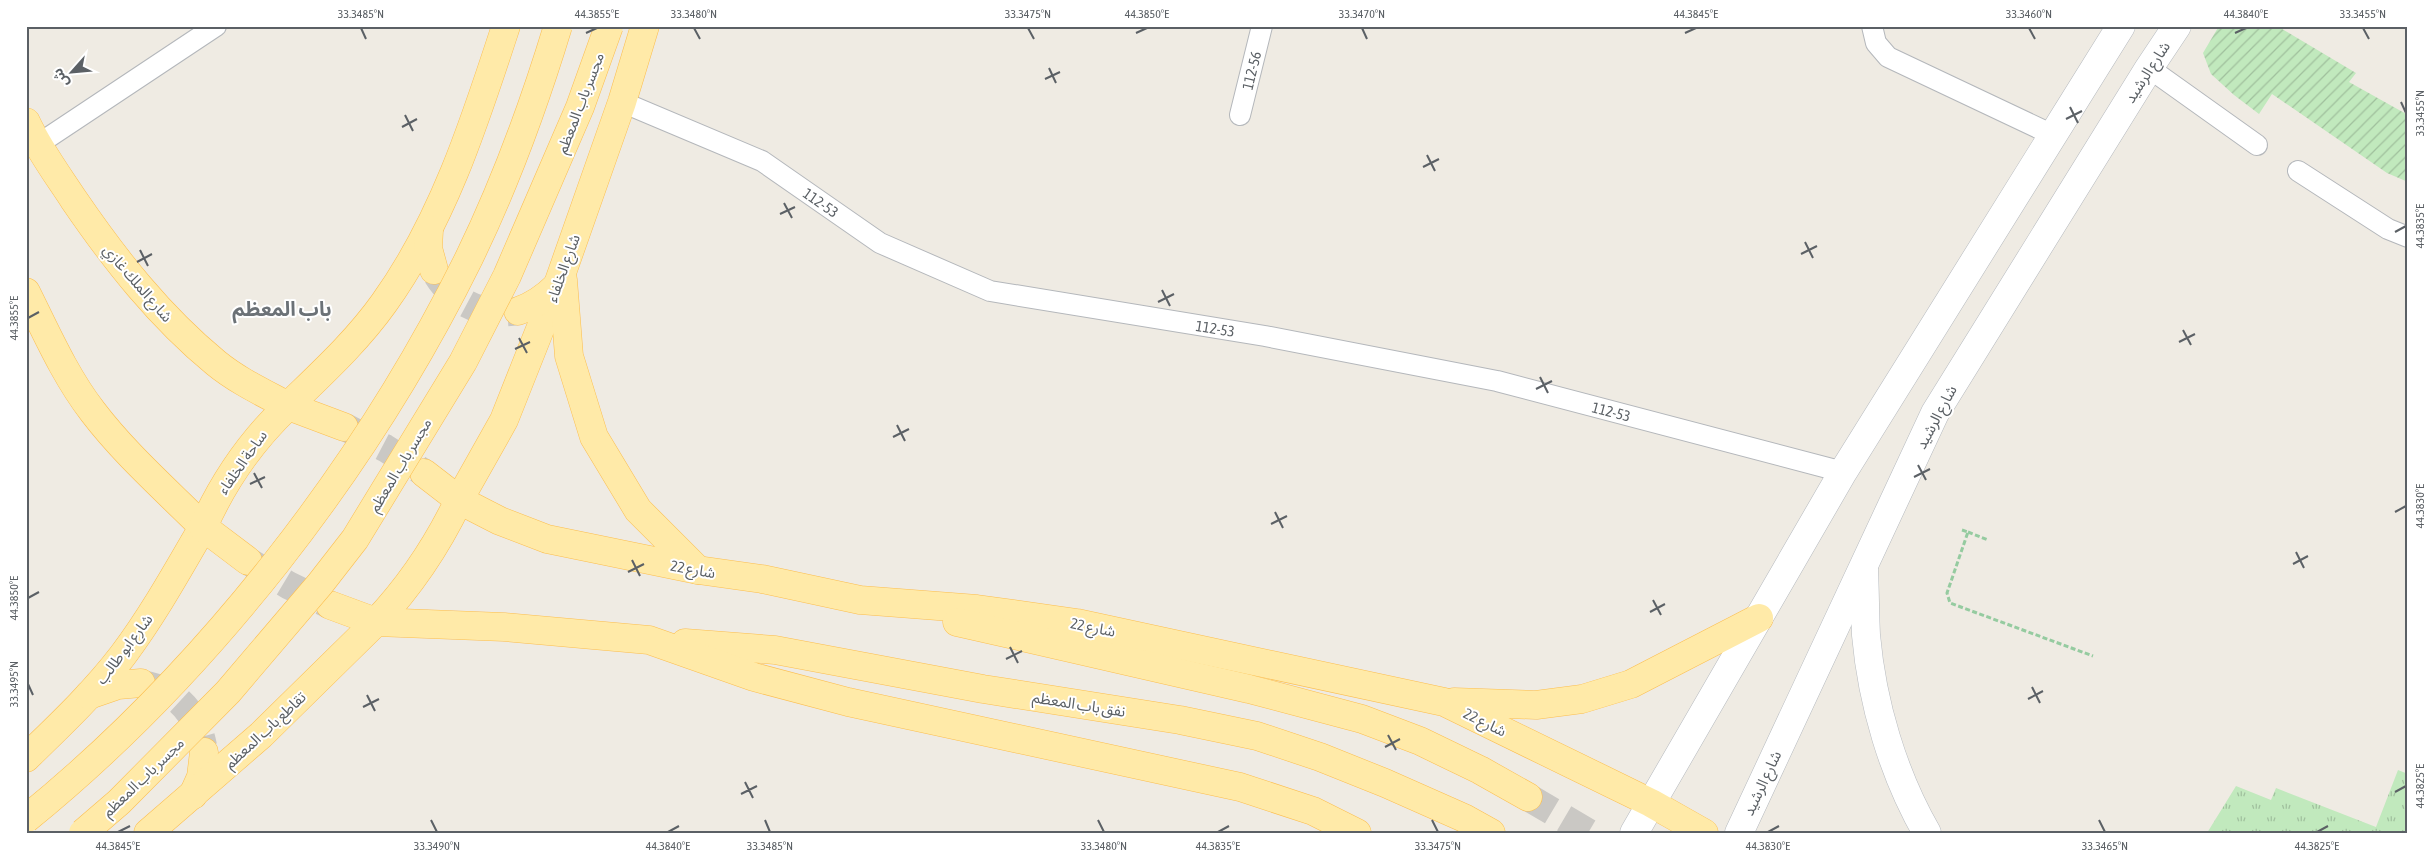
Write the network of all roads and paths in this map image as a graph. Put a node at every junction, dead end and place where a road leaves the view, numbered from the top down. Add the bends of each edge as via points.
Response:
1 (216, 26) edge
2 (506, 26) edge
3 (558, 26) edge
4 (609, 26) edge
5 (645, 26) edge
6 (1262, 26) edge
7 (1872, 26) edge
8 (2122, 26) edge
9 (2177, 26) edge
10 (2149, 68) junction
11 (622, 102) junction
12 (1240, 115) dead end
13 (32, 134) edge
14 (2053, 135) junction
15 (2257, 145) dead end
16 (2298, 171) dead end
17 (429, 230) junction
18 (2408, 237) edge
19 (434, 270) tunnel mouth
20 (560, 278) junction
21 (26, 292) edge
22 (518, 311) tunnel mouth
23 (288, 406) junction
24 (344, 427) tunnel mouth
25 (1843, 472) junction
26 (424, 473) tunnel mouth
27 (459, 500) junction
28 (203, 527) junction
29 (1962, 530) dead end
30 (1968, 532) junction
31 (1988, 540) dead end
32 (248, 561) tunnel mouth
33 (1864, 566) junction
34 (698, 570) junction
35 (860, 600) junction
36 (330, 605) tunnel mouth
37 (1758, 618) junction
38 (376, 622) junction
39 (649, 640) junction
40 (2093, 656) dead end
41 (141, 683) tunnel mouth
42 (89, 695) junction
43 (1444, 702) junction
44 (204, 752) tunnel mouth
45 (26, 758) edge
46 (193, 795) junction
47 (1528, 797) tunnel mouth
48 (1651, 803) junction
49 (26, 820) edge
50 (83, 833) edge
51 (148, 833) edge
52 (1357, 833) edge
53 (1491, 833) edge
54 (1634, 833) edge
55 (1704, 833) edge
56 (1739, 833) edge
57 (1927, 833) edge

1 - 13 lane
2 - 17 main road via 475,120
3 - 49 main road, bridge via 536,94 469,257 424,343 375,422 295,538 203,650 93,763
4 - 50 main road, مجسر باب المعظم, bridge via 580,106 507,276 463,362 355,539 228,692 119,802
5 - 11 main road, شارع الخلفاء
6 - 12 lane, 112-56
7 - 14 lane via 1876,43 1888,58
8 - 14 main road
9 - 10 main road, شارع الرشيد
10 - 15 lane
10 - 33 main road, شارع الرشيد via 1935,413
11 - 20 main road, شارع الخلفاء
11 - 25 lane, 112-53 via 762,161 880,243 990,291 1265,336 1497,381
13 - 23 main road, شارع الملك غازي via 106,247 175,326 217,364
14 - 25 main road
16 - 18 lane via 2388,229
17 - 19 main road via 428,248
17 - 23 main road via 384,303 339,357
20 - 22 main road via 546,297
20 - 27 main road, شارع الخلفاء via 504,420
20 - 34 main road via 568,356 594,437 638,510
21 - 28 main road via 57,354 92,411
23 - 24 main road
23 - 28 main road, ساحة الخلفاء via 233,470
25 - 37 main road
26 - 27 main road
27 - 34 main road, شارع 22 via 500,521 547,539
27 - 38 main road via 429,557
28 - 32 main road
28 - 42 main road, شارع ابو طالب via 122,656
29 - 30 path
30 - 31 path
30 - 40 path via 1947,593 1950,602
33 - 56 main road, شارع الرشيد
33 - 57 main road via 1866,637 1876,699 1894,760
34 - 35 main road, شارع 22 via 762,579
35 - 43 main road, شارع 22 via 977,609 1077,623
35 - 47 main road via 1249,689 1362,719 1420,741
36 - 38 main road
37 - 43 main road via 1631,684 1582,698 1536,705
37 - 48 main road
38 - 39 main road via 504,626
38 - 46 main road, تقاطع باب المعظم via 261,736
39 - 52 main road via 754,677 848,702 1240,787 1313,811
39 - 53 main road, نفق باب المعظم via 775,650 1257,736 1385,782
41 - 42 main road via 118,685
42 - 45 main road, شارع ابو طالب
43 - 48 main road, شارع 22
44 - 46 main road via 201,777
46 - 51 main road, تقاطع باب المعظم
48 - 54 main road
48 - 55 main road, شارع 22

